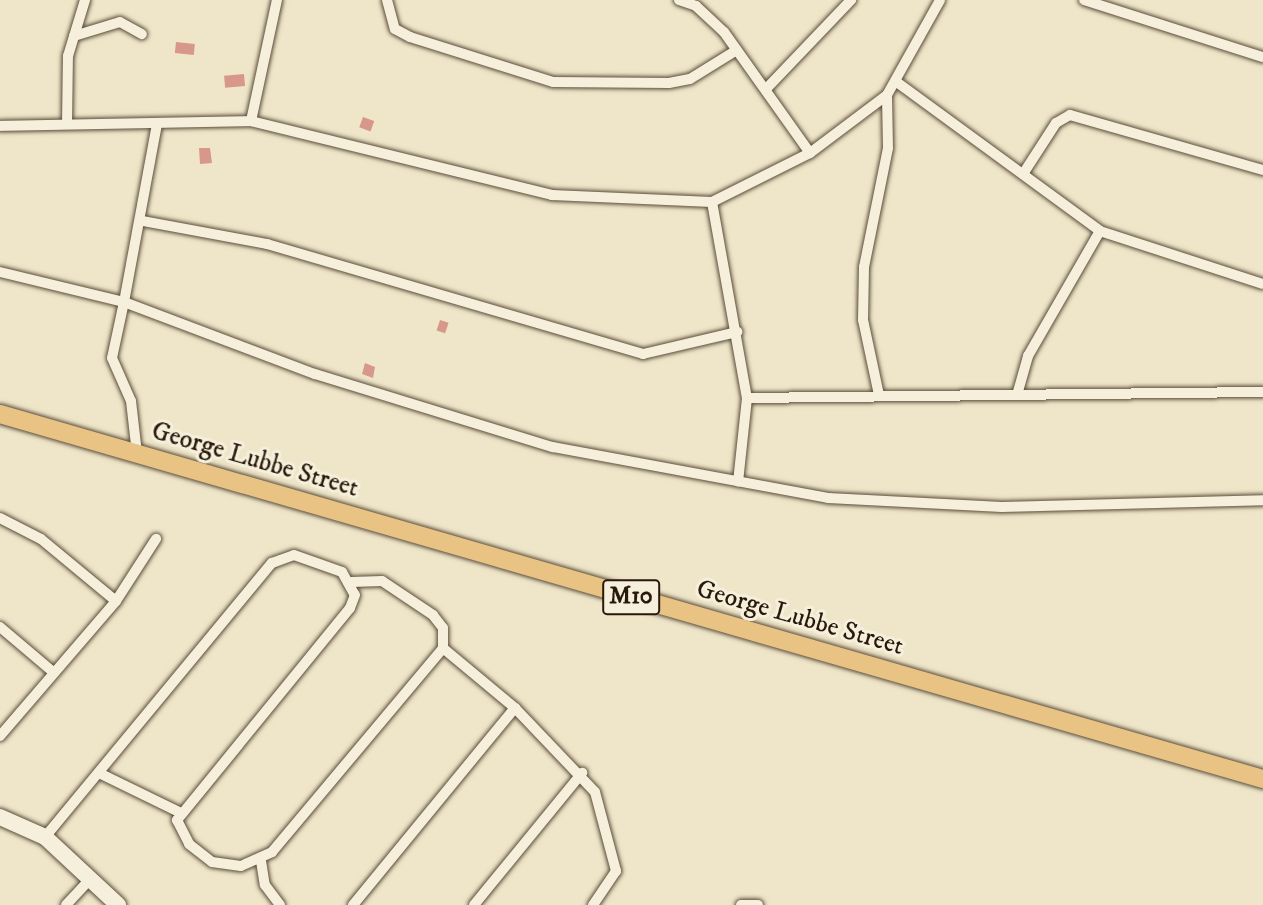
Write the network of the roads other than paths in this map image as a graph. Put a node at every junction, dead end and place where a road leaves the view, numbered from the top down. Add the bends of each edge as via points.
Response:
1 (85, 0) edge
2 (277, 0) edge
3 (387, 0) edge
4 (679, 0) edge
5 (851, 0) edge
6 (940, 0) edge
7 (1084, 0) edge
8 (142, 33) dead end
9 (74, 36) junction
10 (737, 50) junction
11 (1263, 57) edge
12 (898, 83) junction
13 (767, 88) junction
14 (887, 95) junction
15 (251, 121) junction
16 (67, 124) junction
17 (157, 124) junction
18 (0, 126) edge
19 (810, 153) junction
20 (1263, 170) edge
21 (1023, 174) junction
22 (712, 202) junction
23 (143, 220) junction
24 (1100, 231) junction
25 (0, 272) edge
26 (1263, 284) edge
27 (124, 302) junction
28 (737, 332) junction
29 (1263, 393) edge
30 (879, 395) junction
31 (1017, 395) junction
32 (747, 398) junction
33 (0, 414) edge
34 (137, 454) junction
35 (738, 482) junction
36 (1263, 500) edge
37 (0, 518) edge
38 (156, 539) dead end
39 (351, 582) junction
40 (116, 601) junction
41 (0, 627) edge
42 (443, 648) junction
43 (53, 672) junction
44 (515, 708) junction
45 (0, 736) edge
46 (99, 773) junction
47 (582, 773) junction
48 (1263, 779) edge
49 (179, 812) junction
50 (0, 817) edge
51 (45, 837) junction
52 (261, 861) junction
53 (90, 879) junction
54 (66, 905) edge
55 (118, 905) edge
56 (280, 905) edge
57 (353, 905) edge
58 (474, 905) edge
59 (593, 905) edge
60 (741, 905) edge
61 (758, 905) edge

1 - 9 street
2 - 15 street
3 - 10 street via 395,29 411,37 553,82 669,83 690,79
4 - 10 street via 712,18
5 - 13 street
6 - 12 street
7 - 11 street
8 - 9 street via 120,22
9 - 16 street via 65,87
10 - 13 street
12 - 14 street
12 - 21 street
13 - 19 street
14 - 19 street
14 - 30 street via 888,148 864,267 863,320
15 - 17 street
15 - 22 street via 552,195
16 - 17 street
16 - 18 street
17 - 23 street
19 - 22 street
20 - 21 street via 1070,115 1056,123
21 - 24 street
22 - 28 street
23 - 27 street
23 - 28 street via 267,244 632,352 664,351
24 - 26 street
24 - 31 street via 1028,356
25 - 27 street
27 - 34 street via 112,358 131,401
27 - 35 street via 315,374 553,447
28 - 32 street
29 - 31 street
30 - 31 street
30 - 32 street
32 - 35 street
33 - 34 main road, George Lubbe Street / M10
34 - 48 main road, George Lubbe Street / M10
35 - 36 street via 828,498 941,506
37 - 40 street via 41,539
38 - 40 street
39 - 42 street via 382,581 423,607 443,628
39 - 46 street via 314,557 295,555 272,563
39 - 49 street via 349,608
40 - 43 street
41 - 43 street
42 - 44 street
42 - 52 street
43 - 45 street
44 - 47 street
44 - 57 street
46 - 49 street
46 - 51 street
47 - 58 street
47 - 59 street via 595,792 616,860 616,871
49 - 52 street via 189,844 212,862 227,867
50 - 51 street
51 - 53 street
52 - 56 street via 265,885
53 - 54 street
53 - 55 street
60 - 61 street

